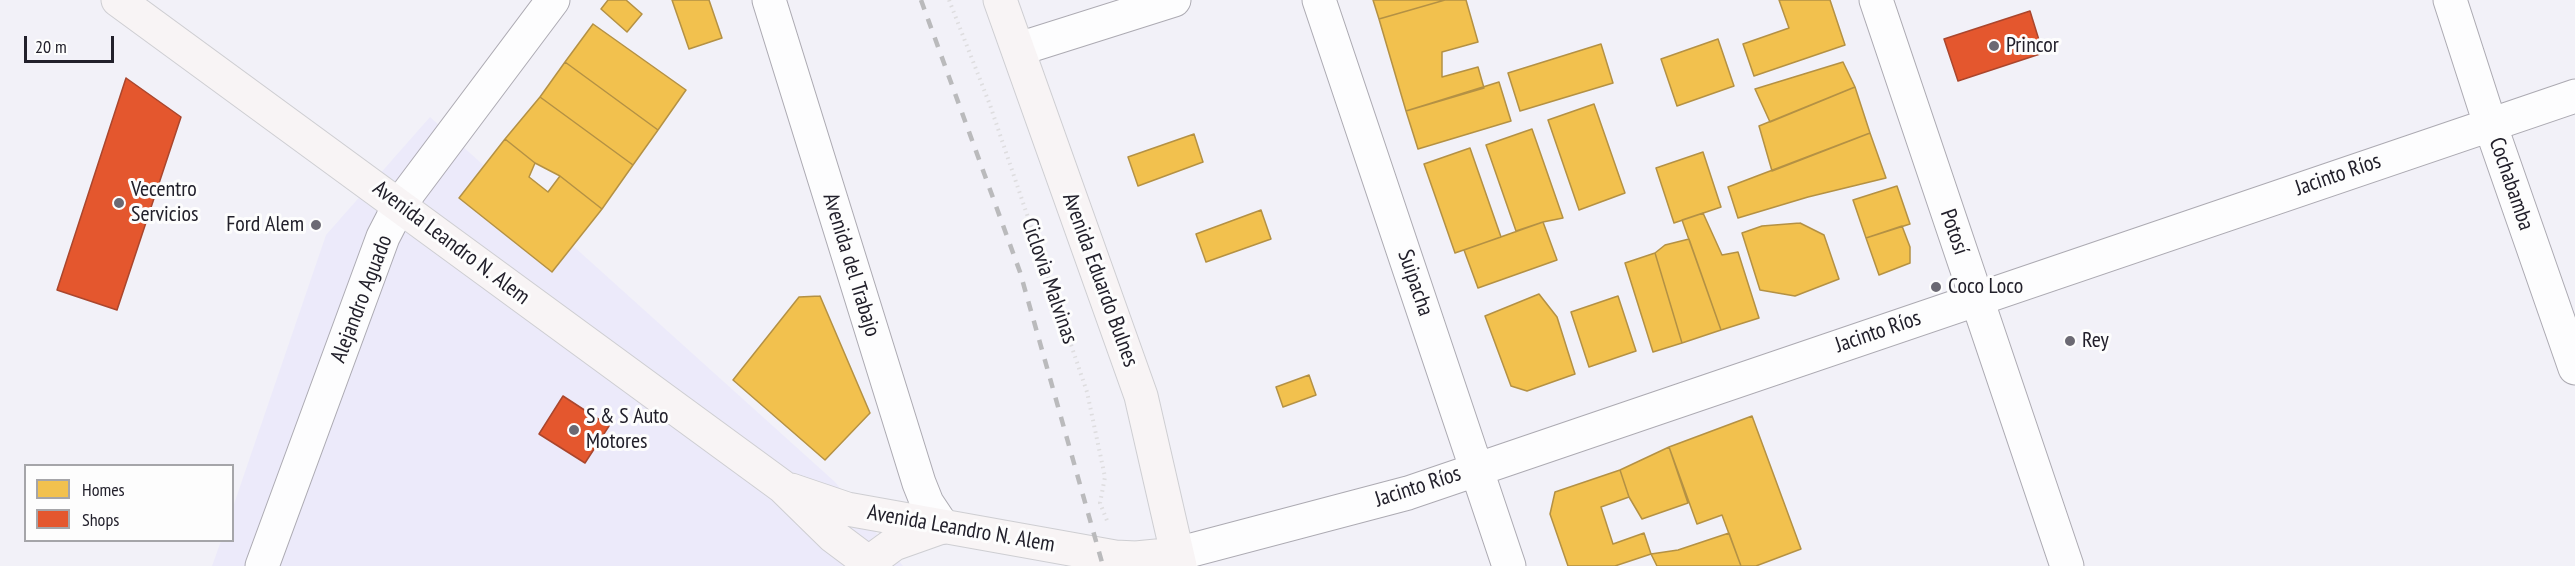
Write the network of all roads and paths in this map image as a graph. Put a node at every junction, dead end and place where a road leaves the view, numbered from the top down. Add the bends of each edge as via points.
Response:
1 (118, 0) edge
2 (553, 0) edge
3 (769, 0) edge
4 (949, 0) edge
5 (1000, 0) edge
6 (1174, 0) edge
7 (1319, 0) edge
8 (1876, 0) edge
9 (2450, 0) edge
10 (1018, 50) junction
11 (2575, 96) edge
12 (2490, 124) junction
13 (400, 204) junction
14 (1977, 298) junction
15 (2575, 368) edge
16 (1477, 468) junction
17 (783, 487) junction
18 (943, 527) junction
19 (1120, 557) junction
20 (1179, 560) edge
21 (868, 565) edge
22 (262, 566) edge
23 (1509, 566) edge
24 (2067, 566) edge

1 - 13 main road, Avenida Leandro N. Alem
2 - 13 street, Alejandro Aguado
3 - 18 street, Avenida del Trabajo via 919,483
4 - 19 path, Ciclovia Malvinas via 990,105 1087,392 1105,477 1100,503
5 - 10 main road, Avenida Eduardo Bulnes
6 - 10 street
7 - 16 street, Suipacha
8 - 14 street, Potosí
9 - 12 street, Cochabamba
10 - 20 main road, Avenida Eduardo Bulnes via 1141,396
11 - 12 street, Jacinto Ríos
12 - 14 street, Jacinto Ríos
12 - 15 street, Cochabamba
13 - 17 main road, Avenida Leandro N. Alem
13 - 22 street, Alejandro Aguado via 383,237
14 - 16 street, Jacinto Ríos
14 - 24 street, Potosí
16 - 20 street, Jacinto Ríos via 1408,493
16 - 23 street, Suipacha
17 - 18 main road, Avenida Leandro N. Alem via 847,509
17 - 21 main road, Avenida Leandro N. Alem
18 - 19 main road, Avenida Leandro N. Alem
18 - 21 main road via 894,544
19 - 20 main road, Avenida Leandro N. Alem

